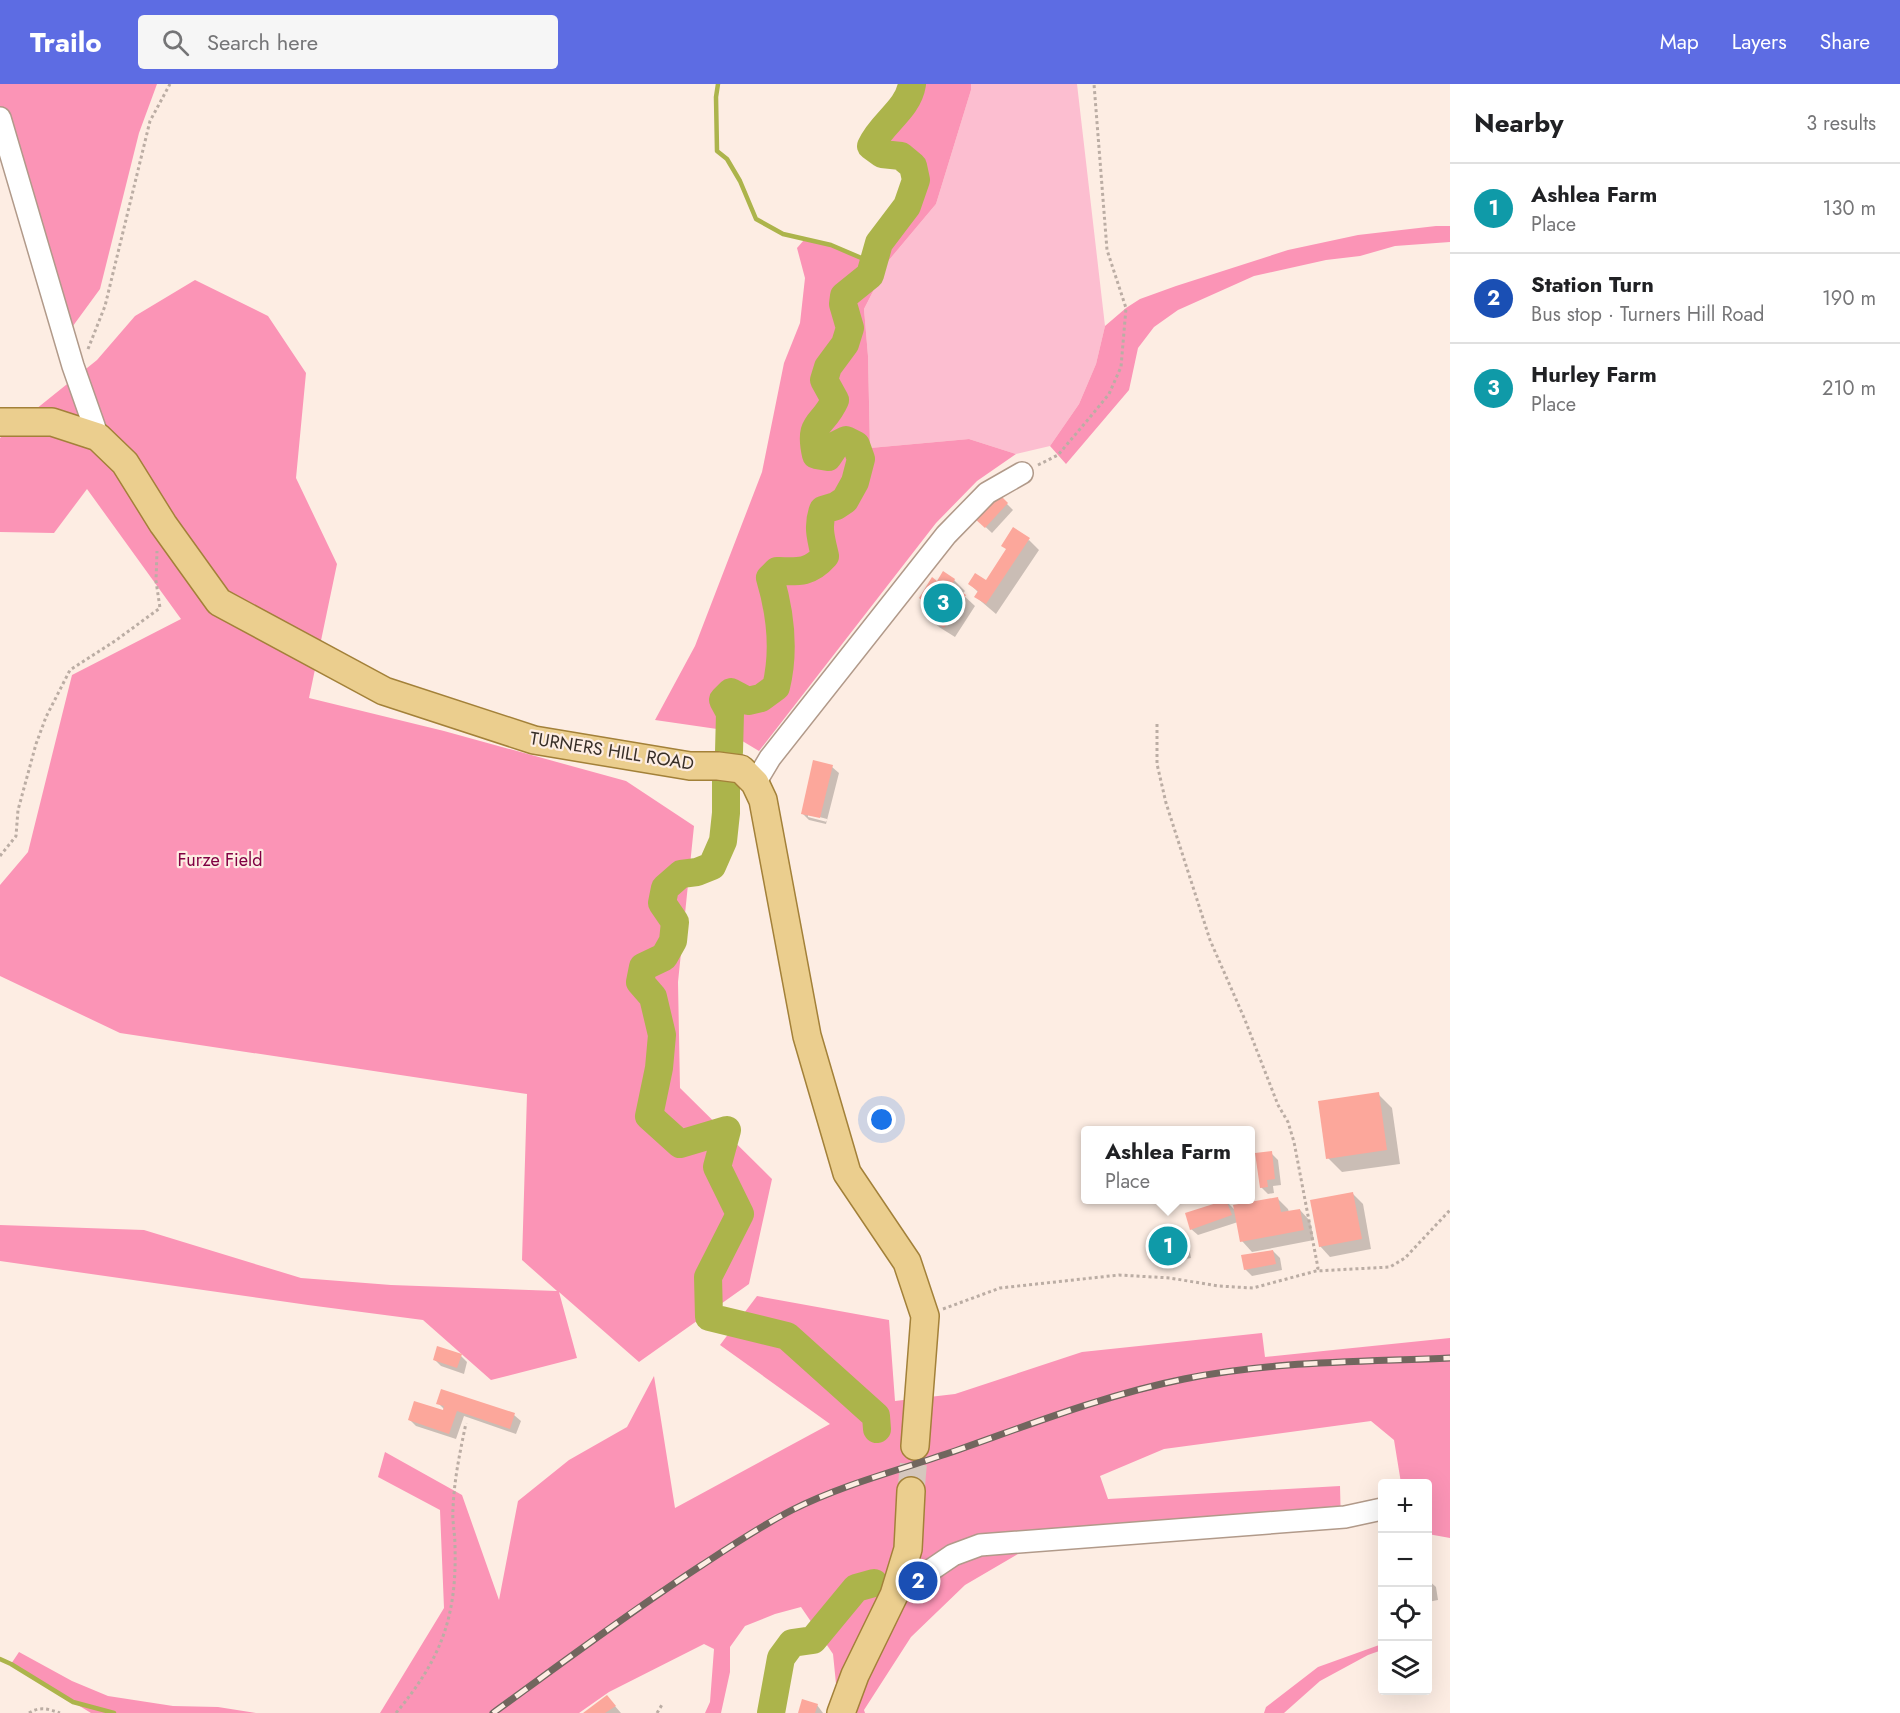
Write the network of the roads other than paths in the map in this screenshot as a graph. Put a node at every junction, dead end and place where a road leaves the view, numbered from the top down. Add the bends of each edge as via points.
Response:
1 (0, 118) edge
2 (0, 422) edge
3 (98, 437) junction
4 (1022, 473) road end
5 (755, 783) junction
6 (915, 1446) tunnel mouth
7 (911, 1491) tunnel mouth
8 (1378, 1510) edge
9 (894, 1595) junction
10 (842, 1713) edge

1 - 3 street via 73,366
2 - 3 main road via 52,422
3 - 5 main road, TURNERS HILL ROAD via 125,464 219,602 384,691 534,740 690,766 741,769
4 - 5 street via 987,493 946,535 770,758
5 - 6 main road via 763,800 807,1036 847,1173 907,1262 925,1316
7 - 9 main road via 908,1550
8 - 9 street via 1345,1517 980,1545 953,1555
9 - 10 main road via 855,1675

